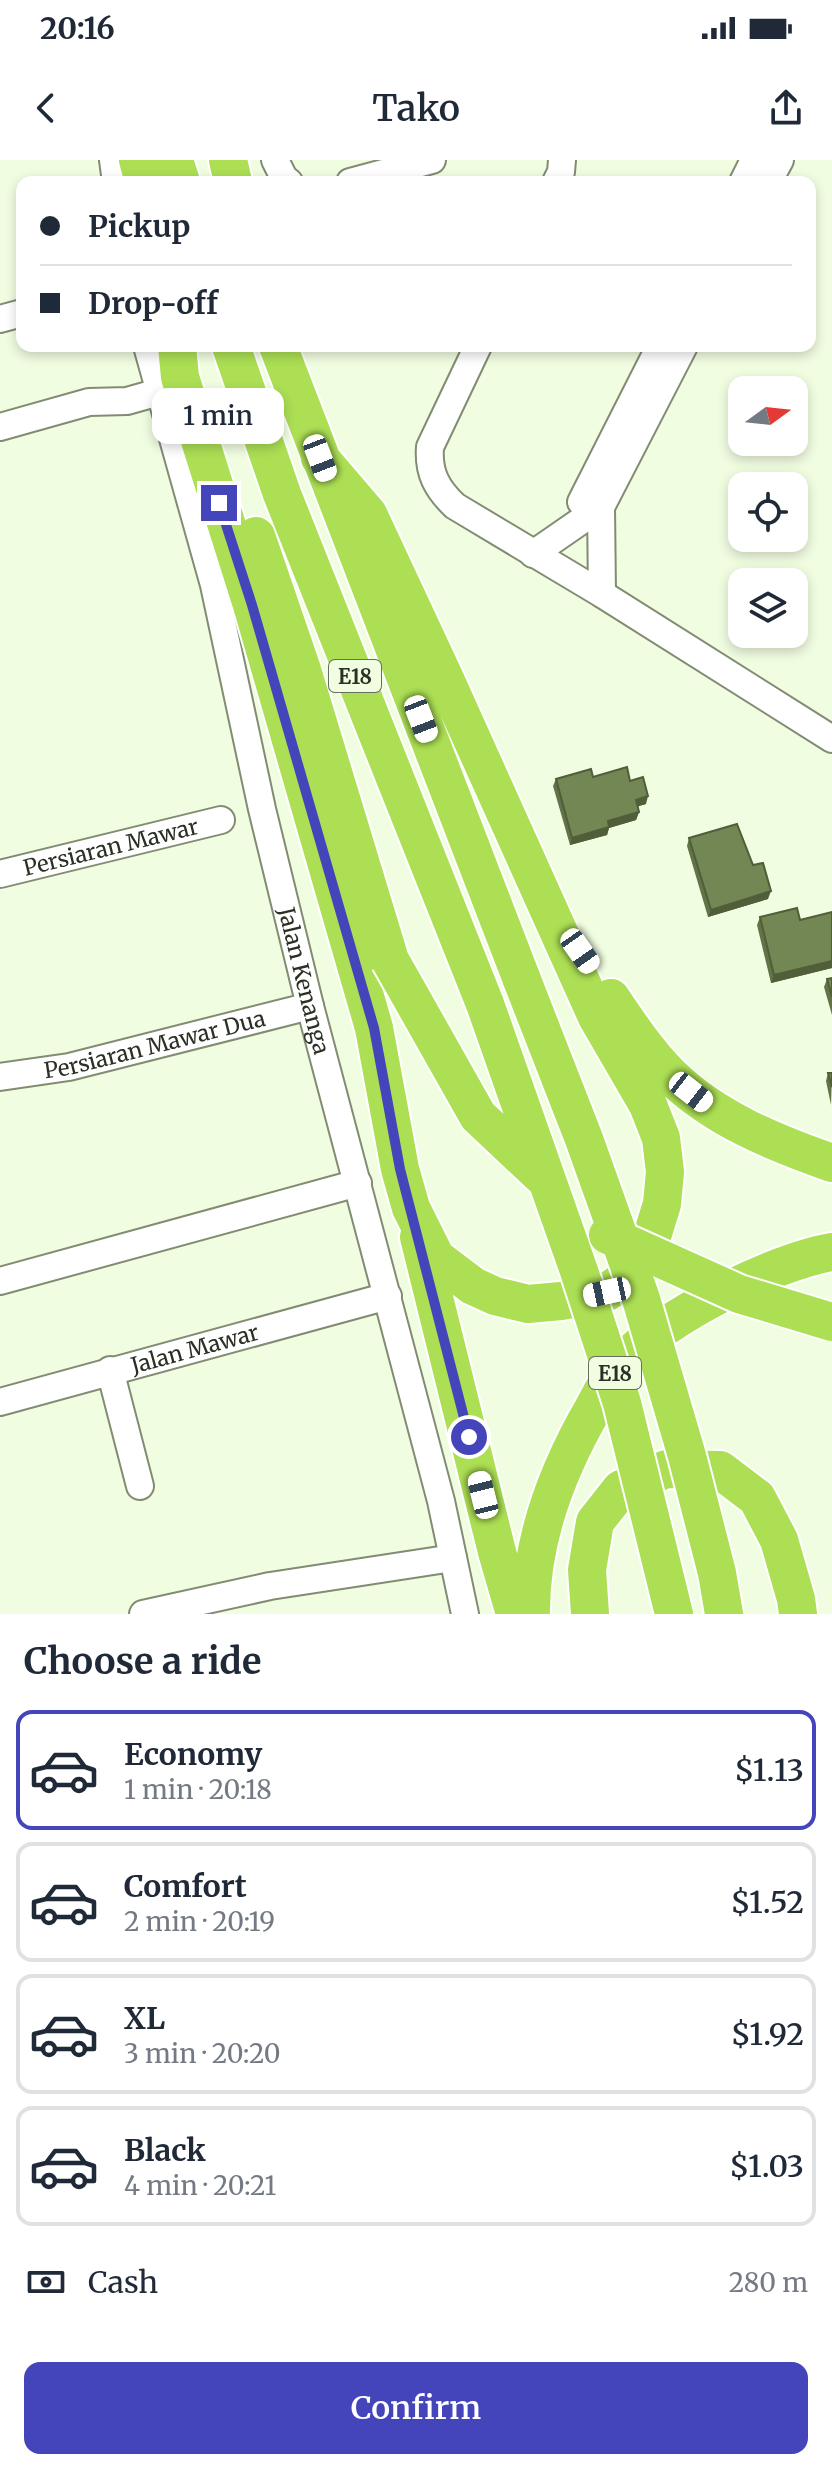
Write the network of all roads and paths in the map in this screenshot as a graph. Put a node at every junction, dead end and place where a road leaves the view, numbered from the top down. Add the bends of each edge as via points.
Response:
1 (432, 160) edge
2 (372, 176) edge
3 (149, 352) edge
4 (178, 352) edge
5 (194, 352) edge
6 (233, 352) edge
7 (280, 352) edge
8 (475, 352) edge
9 (657, 352) edge
10 (680, 352) edge
11 (159, 392) junction
12 (0, 427) edge
13 (320, 458) junction
14 (591, 504) junction
15 (533, 554) junction
16 (602, 594) junction
17 (832, 739) edge
18 (221, 820) dead end
19 (0, 874) edge
20 (549, 906) junction
21 (310, 1006) junction
22 (0, 1077) edge
23 (832, 1163) edge
24 (358, 1183) junction
25 (411, 1208) junction
26 (832, 1252) edge
27 (0, 1281) edge
28 (388, 1296) junction
29 (832, 1322) edge
30 (110, 1370) junction
31 (0, 1402) edge
32 (140, 1486) dead end
33 (453, 1558) junction
34 (143, 1614) edge
35 (465, 1614) edge
36 (515, 1614) edge
37 (531, 1614) edge
38 (590, 1614) edge
39 (674, 1614) edge
40 (724, 1614) edge
41 (798, 1614) edge

1 - 2 street
3 - 11 street, Jalan Kenanga
4 - 25 highway via 180,377 374,1028
5 - 29 highway, E18, bridge via 302,670 390,960 478,1116 598,1230 739,1294
6 - 39 highway, E18, bridge via 282,494 485,1004 622,1403
7 - 13 highway, E18
8 - 15 street via 430,447 429,464 442,494 455,506
9 - 14 street
10 - 14 street
11 - 12 street via 127,401 89,402
11 - 21 street, Jalan Kenanga via 214,585
13 - 20 highway via 368,514
13 - 40 highway, E18, bridge via 641,1299 687,1456
14 - 15 street
14 - 16 street
15 - 16 street
16 - 17 street
18 - 19 street, Persiaran Mawar
20 - 23 highway via 630,1027 672,1076 751,1131
20 - 25 highway via 597,1017 661,1138 662,1204 641,1261 607,1292 528,1304 473,1286 436,1258
21 - 22 street, Persiaran Mawar Dua via 69,1067
21 - 24 street, Jalan Kenanga
24 - 27 street
24 - 28 street, Jalan Kenanga
25 - 36 highway
26 - 37 highway, E18 via 792,1262 722,1294 682,1316 624,1361 583,1424 556,1480 543,1525
28 - 30 street, Jalan Mawar
28 - 33 street, Jalan Kenanga
30 - 31 street, Jalan Mawar
30 - 32 street
33 - 34 street via 270,1586
33 - 35 street, Jalan Kenanga
38 - 41 highway via 587,1570 595,1522 621,1489 666,1469 720,1470 757,1498 779,1540

